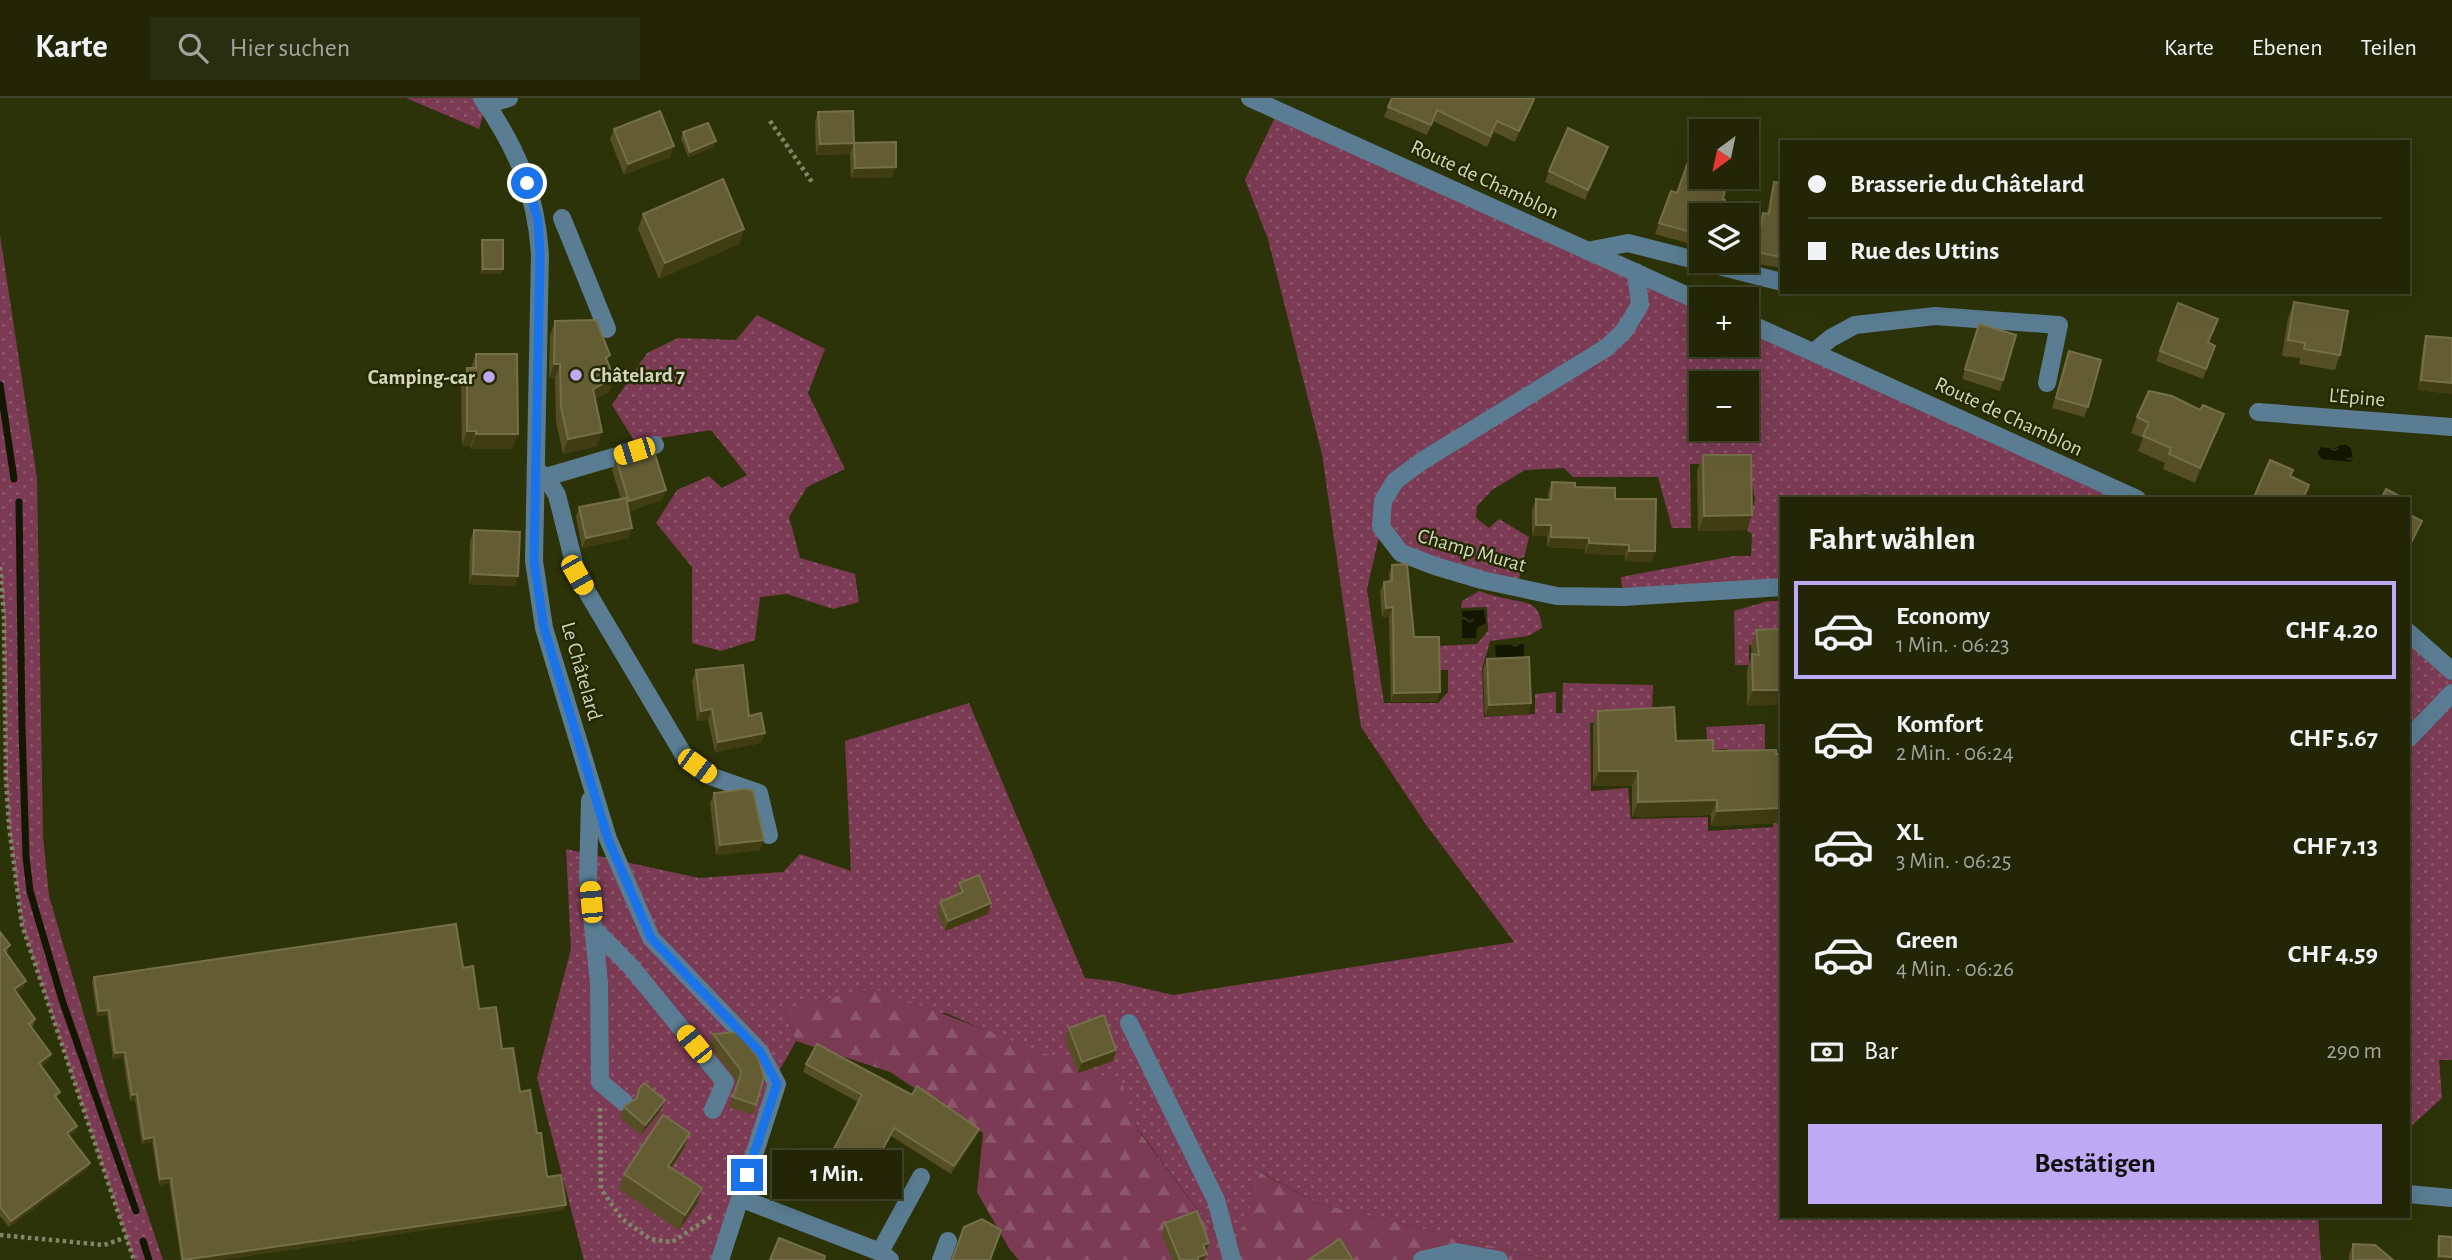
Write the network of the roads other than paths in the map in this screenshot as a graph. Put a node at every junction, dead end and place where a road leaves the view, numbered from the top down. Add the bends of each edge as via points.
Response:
1 (509, 98) edge
2 (1250, 98) edge
3 (484, 101) edge
4 (562, 218) dead end
5 (1587, 251) junction
6 (1636, 272) junction
7 (1780, 281) edge
8 (1689, 296) edge
9 (1759, 328) edge
10 (607, 329) dead end
11 (1814, 352) junction
12 (2047, 383) dead end
13 (2258, 412) dead end
14 (2452, 428) edge
15 (655, 445) dead end
16 (541, 474) junction
17 (2133, 497) edge
18 (1780, 587) edge
19 (2410, 634) edge
20 (2452, 671) edge
21 (2452, 693) edge
22 (2410, 737) edge
23 (591, 783) junction
24 (769, 835) dead end
25 (593, 928) junction
26 (1129, 1023) dead end
27 (624, 1102) dead end
28 (713, 1110) dead end
29 (921, 1177) dead end
30 (2410, 1194) edge
31 (740, 1198) junction
32 (2452, 1199) edge
33 (948, 1241) dead end
34 (885, 1256) edge
35 (720, 1260) edge
36 (941, 1260) edge
37 (1232, 1260) edge
38 (1422, 1260) edge
39 (1499, 1260) edge

1 - 3 street
2 - 5 street, Route de Chamblon
3 - 16 street, Le Châtelard via 522,169 538,220
4 - 10 street
5 - 6 street, Route de Chamblon
5 - 7 street via 1628,243
6 - 8 street, Route de Chamblon
6 - 18 street, Champ Murat via 1640,304 1624,331 1606,348 1395,481 1382,501 1381,527 1401,552 1435,566 1557,596 1623,597
9 - 11 street, Route de Chamblon
11 - 12 street via 1855,324 1935,316 2059,324
11 - 17 street, Route de Chamblon
13 - 14 street, L'Epine
15 - 16 street
16 - 23 street, Le Châtelard via 534,561 544,628
16 - 24 street via 557,495 577,575 685,757 710,776 759,793
19 - 20 street
21 - 22 street
23 - 25 street via 588,877
23 - 31 street, Le Châtelard via 608,839 651,938 760,1052 777,1084
25 - 27 street via 600,1082
25 - 28 street via 632,968 725,1082
26 - 37 street via 1216,1200
29 - 34 street
30 - 32 street
31 - 34 street
31 - 35 street
33 - 36 street
38 - 39 street via 1457,1252

